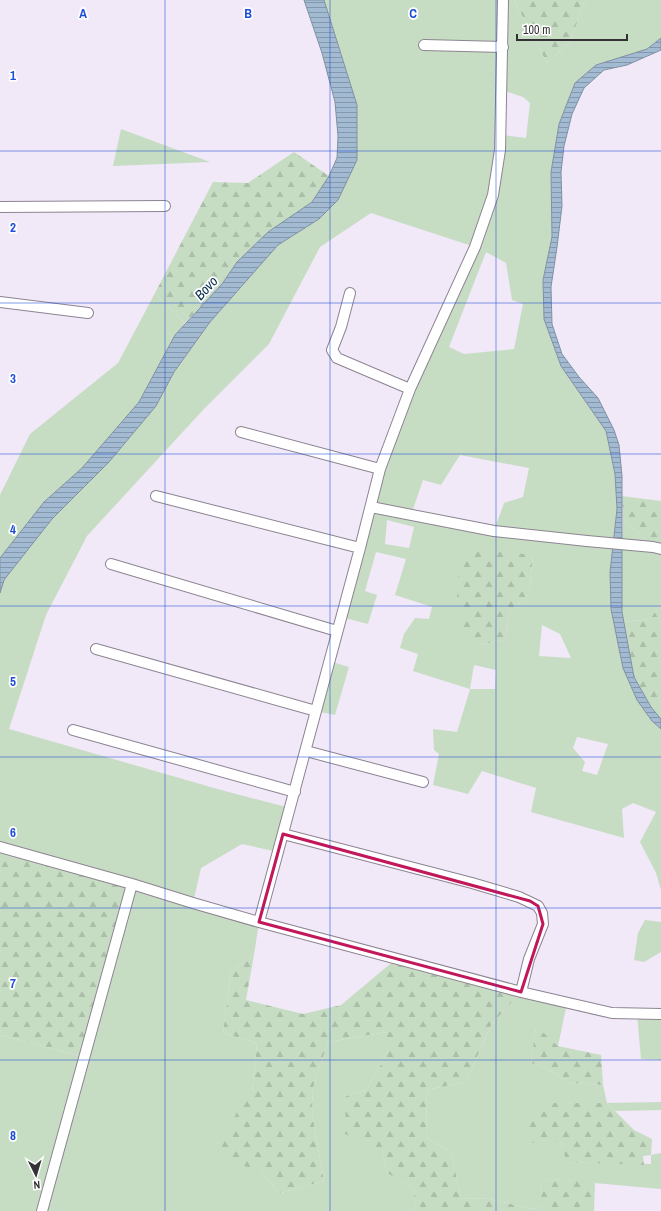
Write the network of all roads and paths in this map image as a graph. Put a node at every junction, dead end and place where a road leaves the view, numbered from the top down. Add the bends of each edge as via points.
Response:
1 (503, 0) edge
2 (424, 45) dead end
3 (503, 47) junction
4 (165, 206) dead end
5 (0, 207) edge
6 (350, 293) dead end
7 (0, 302) edge
8 (88, 313) dead end
9 (410, 389) junction
10 (241, 432) dead end
11 (380, 469) junction
12 (156, 496) dead end
13 (371, 507) junction
14 (360, 548) junction
15 (661, 549) edge
16 (111, 564) dead end
17 (337, 631) junction
18 (96, 649) dead end
19 (316, 711) junction
20 (73, 730) dead end
21 (306, 751) junction
22 (422, 782) dead end
23 (295, 792) junction
24 (283, 834) junction
25 (0, 847) edge
26 (132, 884) junction
27 (259, 922) junction
28 (521, 992) junction
29 (661, 1014) edge
30 (42, 1211) edge

1 - 3 street
2 - 3 street
3 - 9 street via 500,150 493,195 475,247
4 - 5 street
6 - 9 street via 332,350 337,358
7 - 8 street
9 - 11 street
10 - 11 street
11 - 13 street
12 - 14 street
13 - 14 street
13 - 15 street via 494,531
14 - 17 street
16 - 17 street
17 - 19 street
18 - 19 street
19 - 21 street
20 - 23 street
21 - 22 street
21 - 23 street
23 - 24 street
24 - 27 street
24 - 28 street via 479,885 519,897 538,906 543,924 529,959
25 - 26 street
26 - 27 street
26 - 30 street
27 - 28 street
28 - 29 street via 612,1013

